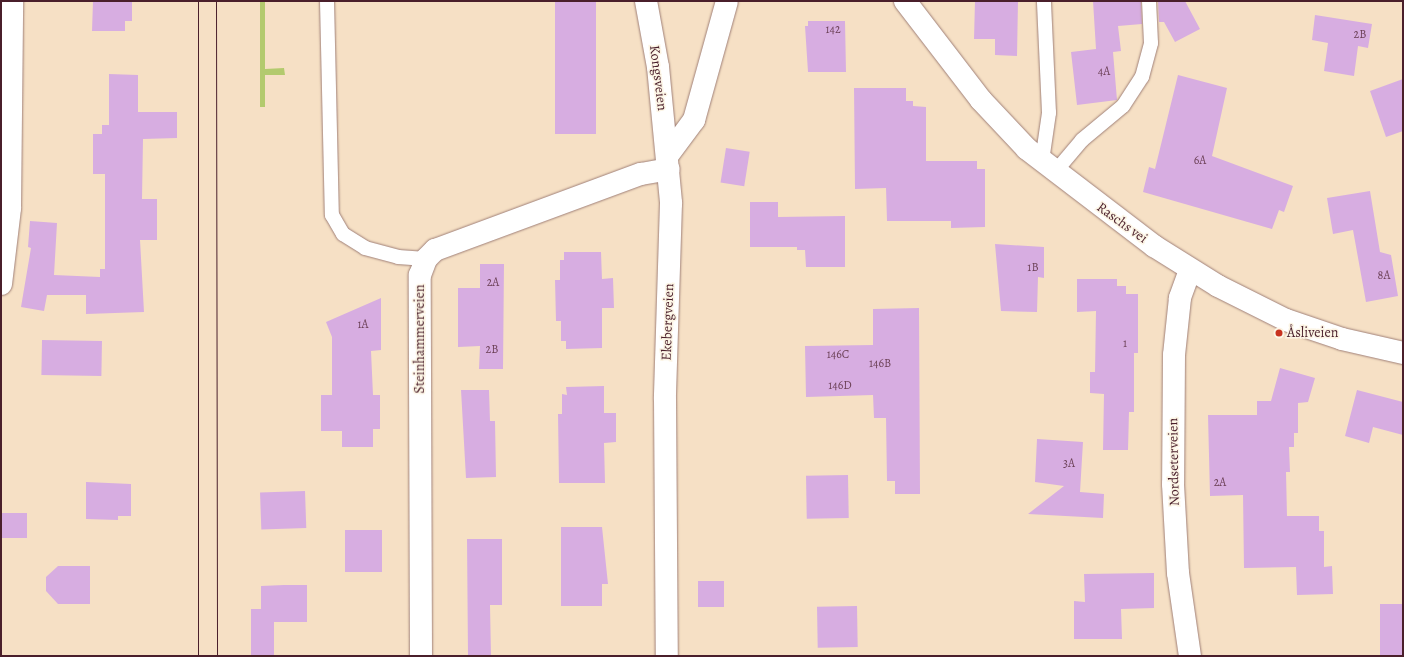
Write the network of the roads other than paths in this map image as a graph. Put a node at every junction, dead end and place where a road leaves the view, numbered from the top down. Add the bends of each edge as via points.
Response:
1 (12, 1) edge
2 (327, 1) edge
3 (646, 1) edge
4 (727, 1) edge
5 (905, 1) edge
6 (1044, 1) edge
7 (1149, 1) edge
8 (668, 162) junction
9 (1048, 167) junction
10 (426, 259) junction
11 (1190, 270) junction
12 (1, 284) edge
13 (1403, 353) edge
14 (421, 656) edge
15 (667, 656) edge
16 (1190, 656) edge

1 - 12 street via 10,208
2 - 10 lane via 332,215 343,234 365,248 389,255
3 - 8 street, Kongsveien
4 - 8 street via 694,120
5 - 9 street, Raschs vei via 981,100
6 - 9 lane via 1049,112
7 - 9 lane via 1151,43 1142,78 1123,106
8 - 10 street via 436,250
8 - 15 street, Ekebergveien
9 - 11 street, Raschs vei
10 - 14 street, Steinhammerveien via 420,274
11 - 13 street, Raschs vei via 1286,320 1342,339
11 - 16 street, Nordseterveien via 1180,298 1174,355 1173,484 1178,573

